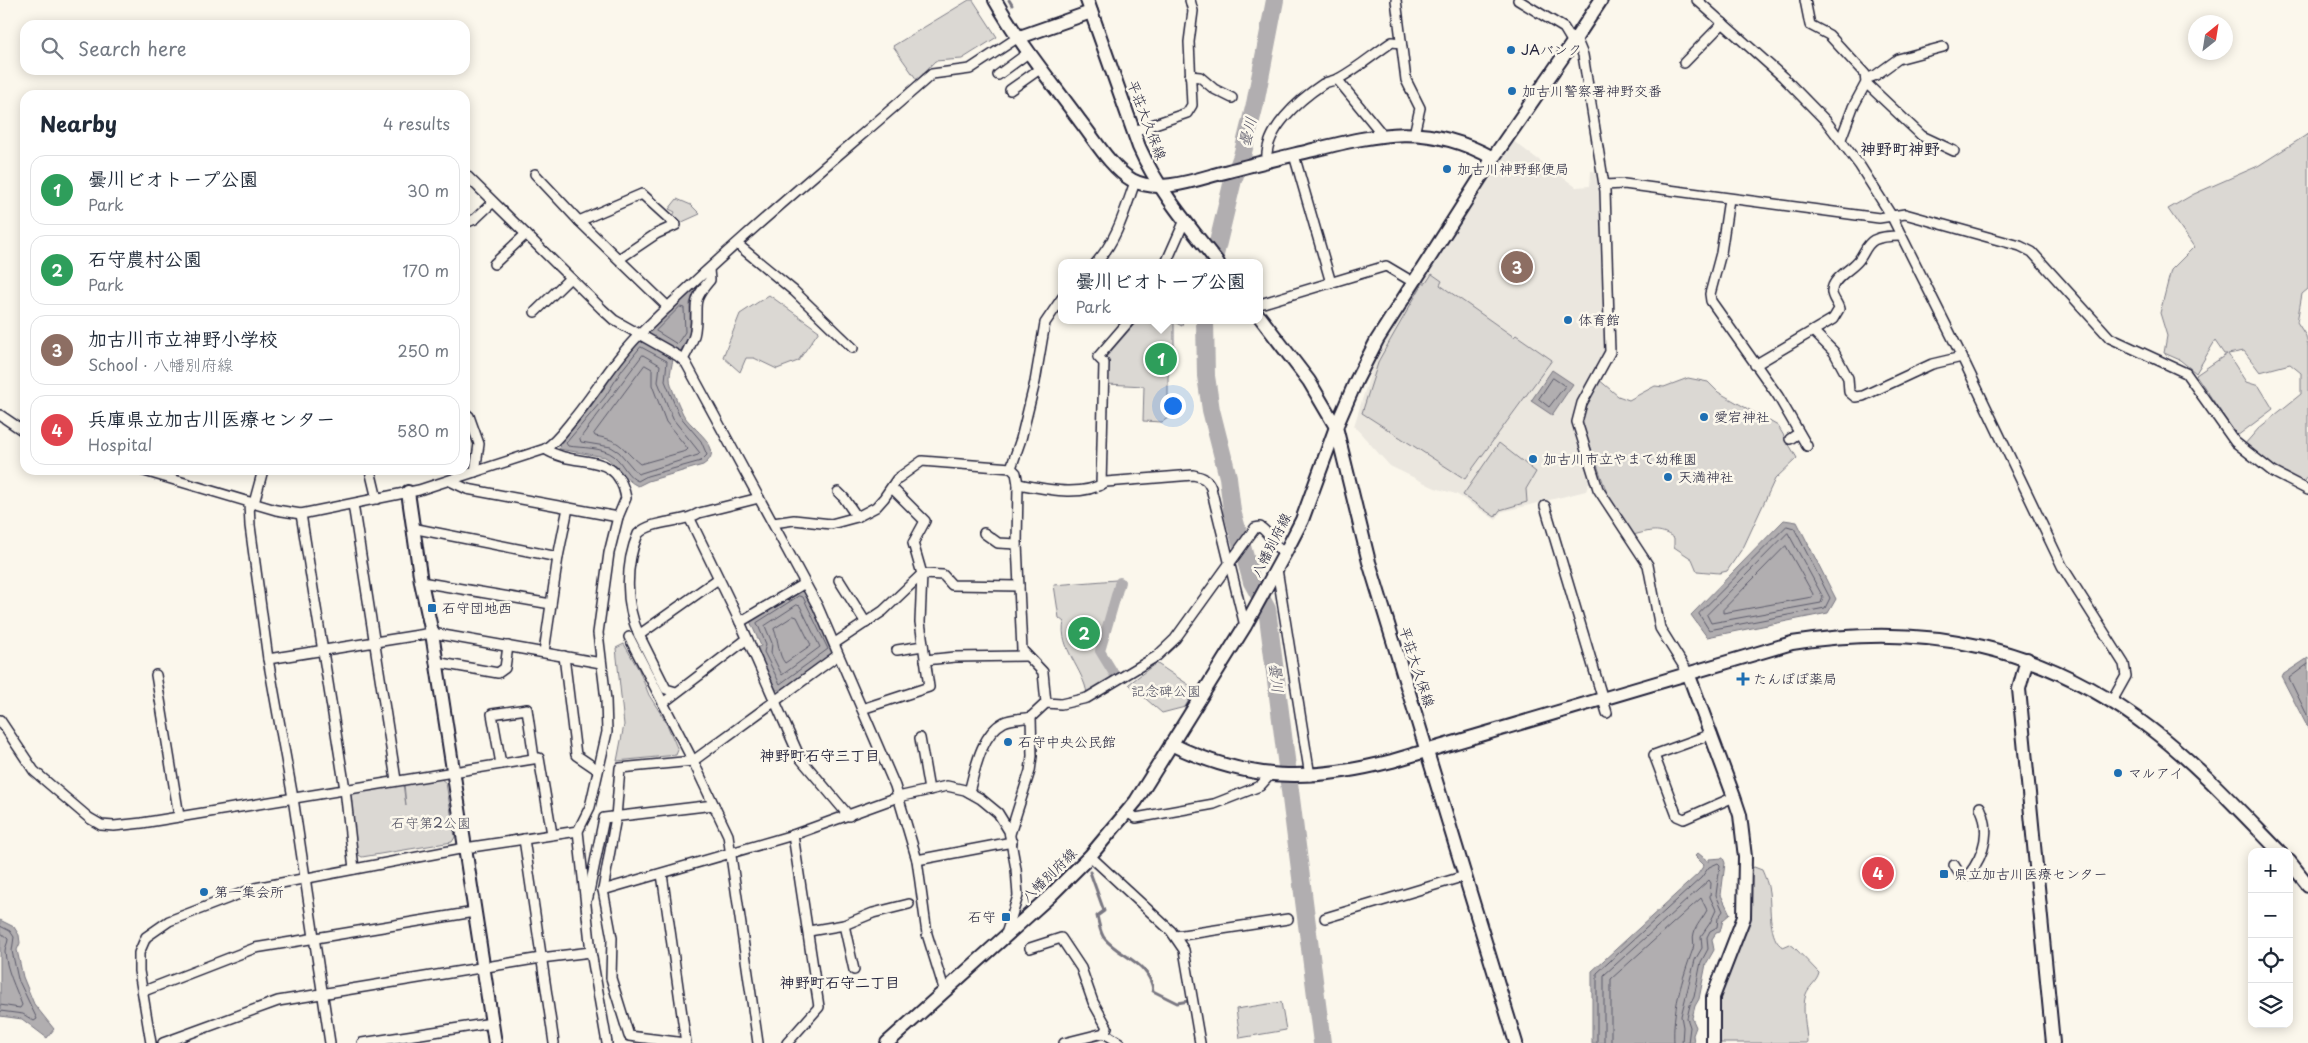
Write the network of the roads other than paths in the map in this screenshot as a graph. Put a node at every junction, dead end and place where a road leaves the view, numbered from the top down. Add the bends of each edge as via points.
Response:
1 (994, 0) edge
2 (1190, 0) edge
3 (1396, 0) edge
4 (1518, 0) edge
5 (1601, 0) edge
6 (1697, 0) edge
7 (1805, 0) edge
8 (1089, 6) edge
9 (1723, 23) junction
10 (1017, 38) junction
11 (1575, 40) junction
12 (1401, 43) junction
13 (1943, 47) dead end
14 (1028, 53) junction
15 (1684, 63) dead end
16 (1041, 68) junction
17 (998, 75) dead end
18 (1190, 76) junction
19 (1337, 79) junction
20 (1866, 81) junction
21 (1010, 90) dead end
22 (1232, 98) dead end
23 (1134, 131) junction
24 (1382, 134) junction
25 (1414, 134) junction
26 (1841, 140) junction
27 (1954, 151) dead end
28 (1294, 155) junction
29 (1493, 158) junction
30 (1263, 162) junction
31 (535, 174) dead end
32 (470, 179) edge
33 (556, 180) dead end
34 (1135, 182) junction
35 (1604, 185) junction
36 (1159, 187) junction
37 (548, 188) junction
38 (1728, 199) junction
39 (492, 202) junction
40 (1891, 215) junction
41 (470, 221) edge
42 (578, 221) junction
43 (1186, 222) junction
44 (526, 234) junction
45 (1901, 236) junction
46 (737, 244) junction
47 (619, 259) junction
48 (1100, 259) edge
49 (1168, 259) edge
50 (1215, 259) edge
51 (494, 264) dead end
52 (709, 270) junction
53 (570, 278) junction
54 (1331, 282) junction
55 (1413, 282) junction
56 (1263, 303) edge
57 (1058, 304) edge
58 (668, 307) junction
59 (535, 312) dead end
60 (1263, 321) edge
61 (1127, 324) edge
62 (1813, 331) junction
63 (639, 334) junction
64 (852, 348) dead end
65 (1962, 357) junction
66 (683, 360) junction
67 (1755, 365) junction
68 (0, 415) edge
69 (470, 419) edge
70 (1336, 426) junction
71 (20, 429) edge
72 (1799, 433) junction
73 (1790, 439) dead end
74 (1807, 446) dead end
75 (545, 449) junction
76 (1011, 468) junction
77 (475, 472) junction
78 (470, 474) edge
79 (158, 475) edge
80 (261, 475) edge
81 (371, 475) edge
82 (450, 475) edge
83 (467, 475) edge
84 (451, 481) junction
85 (1018, 484) junction
86 (1101, 485) junction
87 (892, 488) junction
88 (2308, 490) edge
89 (408, 492) junction
90 (838, 492) dead end
91 (759, 498) junction
92 (377, 499) junction
93 (251, 503) junction
94 (353, 504) junction
95 (1545, 506) dead end
96 (568, 508) junction
97 (301, 514) junction
98 (618, 517) junction
99 (857, 517) junction
100 (690, 519) junction
101 (773, 523) junction
102 (412, 528) junction
103 (984, 532) dead end
104 (1017, 544) junction
105 (1285, 552) junction
106 (558, 557) junction
107 (1229, 562) junction
108 (1277, 569) junction
109 (922, 574) junction
110 (718, 579) junction
111 (839, 580) dead end
112 (420, 582) junction
113 (805, 583) junction
114 (1019, 586) junction
115 (551, 604) junction
116 (740, 622) junction
117 (866, 623) junction
118 (1245, 626) junction
119 (432, 632) junction
120 (639, 635) junction
121 (629, 637) dead end
122 (747, 639) junction
123 (375, 642) junction
124 (835, 643) junction
125 (508, 646) junction
126 (923, 646) junction
127 (323, 650) junction
128 (897, 650) dead end
129 (544, 652) junction
130 (838, 655) junction
131 (564, 656) junction
132 (1026, 656) junction
133 (268, 659) junction
134 (2027, 659) junction
135 (925, 660) junction
136 (435, 662) junction
137 (601, 663) junction
138 (1688, 673) junction
139 (156, 675) dead end
140 (676, 692) junction
141 (1603, 699) junction
142 (775, 700) junction
143 (2112, 701) junction
144 (663, 703) junction
145 (1046, 703) junction
146 (862, 709) junction
147 (1607, 713) dead end
148 (1031, 717) junction
149 (0, 720) edge
150 (1712, 734) junction
151 (920, 738) dead end
152 (1171, 744) junction
153 (1428, 750) junction
154 (534, 758) junction
155 (693, 761) junction
156 (501, 764) junction
157 (598, 770) junction
158 (453, 771) junction
159 (1270, 775) junction
160 (1310, 776) junction
161 (396, 780) junction
162 (345, 789) junction
163 (929, 790) junction
164 (969, 792) junction
165 (898, 797) junction
166 (1734, 797) junction
167 (293, 798) junction
168 (714, 805) junction
169 (1980, 807) dead end
170 (1127, 812) junction
171 (179, 816) junction
172 (849, 816) junction
173 (616, 817) junction
174 (578, 831) junction
175 (552, 834) junction
176 (793, 835) junction
177 (1011, 838) junction
178 (524, 839) junction
179 (465, 848) junction
180 (2276, 848) edge
181 (730, 852) junction
182 (1090, 856) junction
183 (917, 860) junction
184 (1954, 865) dead end
185 (2293, 866) edge
186 (354, 869) junction
187 (662, 874) junction
188 (1465, 876) junction
189 (305, 879) junction
190 (2308, 885) edge
191 (603, 890) junction
192 (909, 904) dead end
193 (586, 907) junction
194 (474, 912) junction
195 (1325, 918) dead end
196 (1288, 919) dead end
197 (844, 925) junction
198 (809, 931) junction
199 (1005, 936) junction
200 (1176, 936) junction
201 (314, 939) junction
202 (1030, 948) dead end
203 (592, 952) junction
204 (541, 958) junction
205 (484, 967) junction
206 (854, 970) dead end
207 (144, 991) junction
208 (945, 992) junction
209 (324, 993) junction
210 (492, 1023) junction
211 (1104, 1033) junction
212 (151, 1043) edge
213 (163, 1043) edge
214 (330, 1043) edge
215 (362, 1043) edge
216 (495, 1043) edge
217 (554, 1043) edge
218 (607, 1043) edge
219 (686, 1043) edge
220 (758, 1043) edge
221 (787, 1043) edge
222 (887, 1043) edge
223 (1064, 1043) edge
224 (1120, 1043) edge
225 (1200, 1043) edge
226 (1516, 1043) edge
227 (1713, 1043) edge
228 (2053, 1043) edge

1 - 10 street
2 - 18 street via 1194,11 1189,42
3 - 12 street
4 - 11 street via 1564,28
5 - 11 street, 八幡別府線
6 - 9 street
7 - 20 street via 1810,25 1829,35 1855,60
8 - 10 street
8 - 23 street, 平荘大久保線
9 - 15 street
9 - 26 street via 1783,77
10 - 14 street
10 - 46 street via 970,69 932,74
11 - 29 street, 八幡別府線
11 - 35 street via 1583,54
12 - 19 street via 1392,42
12 - 25 street via 1406,80 1420,108
13 - 20 street via 1898,59
14 - 16 street
14 - 17 street
16 - 21 street
16 - 34 street via 1104,153
18 - 22 street via 1200,77
18 - 23 street via 1192,105 1187,113
19 - 24 street
19 - 30 street via 1325,83 1288,116 1271,136
20 - 26 street
20 - 27 street via 1922,136
23 - 36 street, 平荘大久保線
24 - 25 street
24 - 28 street
25 - 29 street via 1470,147
26 - 40 street
28 - 30 street
28 - 54 street
29 - 55 street, 八幡別府線
30 - 36 street
31 - 37 street
32 - 39 street
33 - 37 street
34 - 36 street
34 - 48 street via 1120,224 1108,250
35 - 38 street via 1624,184
35 - 138 street via 1610,352 1582,403 1577,422 1598,489 1648,566 1660,628
36 - 43 street, 平荘大久保線
37 - 42 street
38 - 40 street via 1878,218
38 - 67 street via 1711,302
39 - 41 street
39 - 44 street
40 - 45 street
40 - 88 street via 1905,214 2032,252 2110,338 2186,373 2235,442 2273,472
42 - 47 street
42 - 47 street via 642,194 676,225 656,234
43 - 49 street
43 - 50 street, 平荘大久保線
44 - 51 street
44 - 53 street
45 - 62 street via 1875,239 1866,246 1857,262 1846,270 1832,289 1839,309 1837,315
45 - 65 street
46 - 52 street
46 - 64 street via 794,291
47 - 58 street
52 - 58 street
52 - 66 street via 710,280 695,304 695,331
53 - 59 street
53 - 63 street via 614,320
54 - 55 street via 1386,266
54 - 56 street
55 - 70 street, 八幡別府線 via 1373,348
57 - 76 street via 1045,323 1035,382
58 - 63 street
60 - 70 street, 平荘大久保線 via 1309,381
61 - 86 street via 1098,357 1104,363
62 - 65 street via 1834,352 1848,378 1849,392 1855,397 1932,364
62 - 67 street
63 - 66 street
63 - 75 street via 585,406 556,441
65 - 143 street via 2062,566 2124,664 2126,676
66 - 91 street
67 - 72 street
68 - 71 street
69 - 77 street via 479,444
70 - 105 street, 八幡別府線 via 1302,520
70 - 153 street, 平荘大久保線 via 1369,562
72 - 73 street
72 - 74 street
75 - 77 street
75 - 98 street via 558,456 606,465 625,490 626,498
76 - 85 street via 1016,473
76 - 87 street via 922,461 902,475
77 - 78 street
79 - 93 street
80 - 93 street
81 - 92 street
82 - 84 street
83 - 84 street
84 - 89 street
84 - 96 street via 467,489
85 - 86 street via 1056,490 1094,489
85 - 104 street
86 - 107 street via 1193,474 1204,478 1211,488
87 - 99 street via 876,506
87 - 109 street via 925,521 913,543
89 - 92 street
89 - 102 street
90 - 99 street
91 - 100 street via 699,513
91 - 101 street
92 - 94 street
93 - 97 street
93 - 133 street via 250,526
94 - 97 street
94 - 123 street
95 - 141 street
96 - 98 street
96 - 106 street
97 - 127 street
98 - 137 street via 608,553 598,633
99 - 101 street via 831,524 794,520
100 - 110 street
100 - 120 street via 655,526 638,534 628,583
101 - 113 street
102 - 106 street
102 - 112 street
103 - 104 street via 998,543
104 - 114 street
105 - 107 street via 1278,550 1265,530 1254,528
105 - 108 street, 八幡別府線
106 - 115 street
107 - 118 street
107 - 145 street via 1176,638 1157,656 1087,698 1061,704
108 - 118 street, 八幡別府線
108 - 160 street
109 - 114 street via 943,575 952,585 960,586
109 - 117 street
109 - 126 street via 920,622
110 - 116 street
110 - 120 street
111 - 117 street
112 - 115 street
112 - 119 street
113 - 116 street
113 - 124 street
114 - 132 street via 1022,650
115 - 129 street
116 - 122 street
117 - 124 street
118 - 152 street, 八幡別府線
119 - 123 street
119 - 125 street
119 - 136 street
120 - 140 street via 666,689
121 - 144 street
122 - 140 street
122 - 142 street
123 - 127 street
123 - 161 street
124 - 130 street
125 - 129 street
125 - 136 street via 505,668 498,673
126 - 128 street
126 - 135 street
127 - 133 street
127 - 162 street
129 - 131 street
130 - 142 street
130 - 146 street
131 - 137 street
131 - 157 street via 576,755
132 - 135 street
132 - 145 street via 1043,672
133 - 167 street
134 - 138 street via 1947,640 1860,635 1792,643
134 - 143 street
134 - 228 street via 2019,689
135 - 146 street via 929,687
136 - 158 street
137 - 157 street via 606,732
138 - 141 street
138 - 150 street
139 - 171 street
140 - 144 street
141 - 147 street
141 - 153 street
142 - 155 street
142 - 172 street via 800,758
143 - 180 street via 2189,762
144 - 155 street
145 - 148 street
146 - 165 street
148 - 164 street via 1005,722 994,730 979,758
148 - 177 street via 1030,772
149 - 171 street via 34,771 64,799 101,825
150 - 166 street
150 - 166 street via 1654,755 1677,816 1684,818
151 - 163 street
152 - 159 street via 1237,769
152 - 170 street, 八幡別府線
153 - 160 street via 1356,770
153 - 188 street, 平荘大久保線
154 - 156 street
154 - 156 street via 527,708 492,714
154 - 175 street via 539,758
155 - 168 street
155 - 173 street via 620,768
156 - 158 street
157 - 174 street via 590,807
158 - 161 street
158 - 179 street
159 - 160 street
159 - 170 street via 1260,786 1214,804 1136,818
161 - 162 street
162 - 167 street
162 - 186 street
163 - 164 street via 947,786
163 - 165 street
164 - 177 street via 998,813
165 - 172 street
165 - 183 street
166 - 227 street via 1740,815 1744,857 1744,917 1714,997
167 - 171 street
167 - 189 street
168 - 173 street
168 - 181 street via 728,835
169 - 184 street via 1987,838 1983,848 1968,876 1961,876
170 - 182 street, 八幡別府線
172 - 176 street
173 - 191 street
173 - 193 street via 604,818
174 - 175 street
174 - 193 street
175 - 178 street
176 - 181 street
176 - 198 street
177 - 183 street
177 - 199 street via 1018,896
178 - 179 street
178 - 204 street
179 - 186 street
179 - 194 street
181 - 187 street
181 - 220 street
182 - 199 street, 八幡別府線
182 - 200 street
183 - 208 street via 927,934
185 - 190 street
186 - 189 street
187 - 191 street
187 - 219 street
188 - 195 street
188 - 226 street, 平荘大久保線
189 - 201 street
189 - 207 street via 255,888 156,928 146,937 139,953
191 - 219 street via 612,938 611,978 629,1036
192 - 197 street via 873,912
193 - 203 street
194 - 201 street
194 - 205 street
196 - 200 street
197 - 198 street
197 - 206 street
198 - 221 street via 819,1006
199 - 208 street, 八幡別府線
200 - 225 street via 1184,950
201 - 207 street via 255,948
201 - 209 street
202 - 211 street via 1061,938 1081,968 1092,1002 1106,1027
203 - 204 street
203 - 218 street
204 - 205 street
204 - 217 street
205 - 209 street
205 - 210 street
207 - 212 street
208 - 222 street, 八幡別府線
209 - 213 street via 278,1001
209 - 214 street
210 - 215 street
210 - 216 street
211 - 223 street
211 - 224 street

